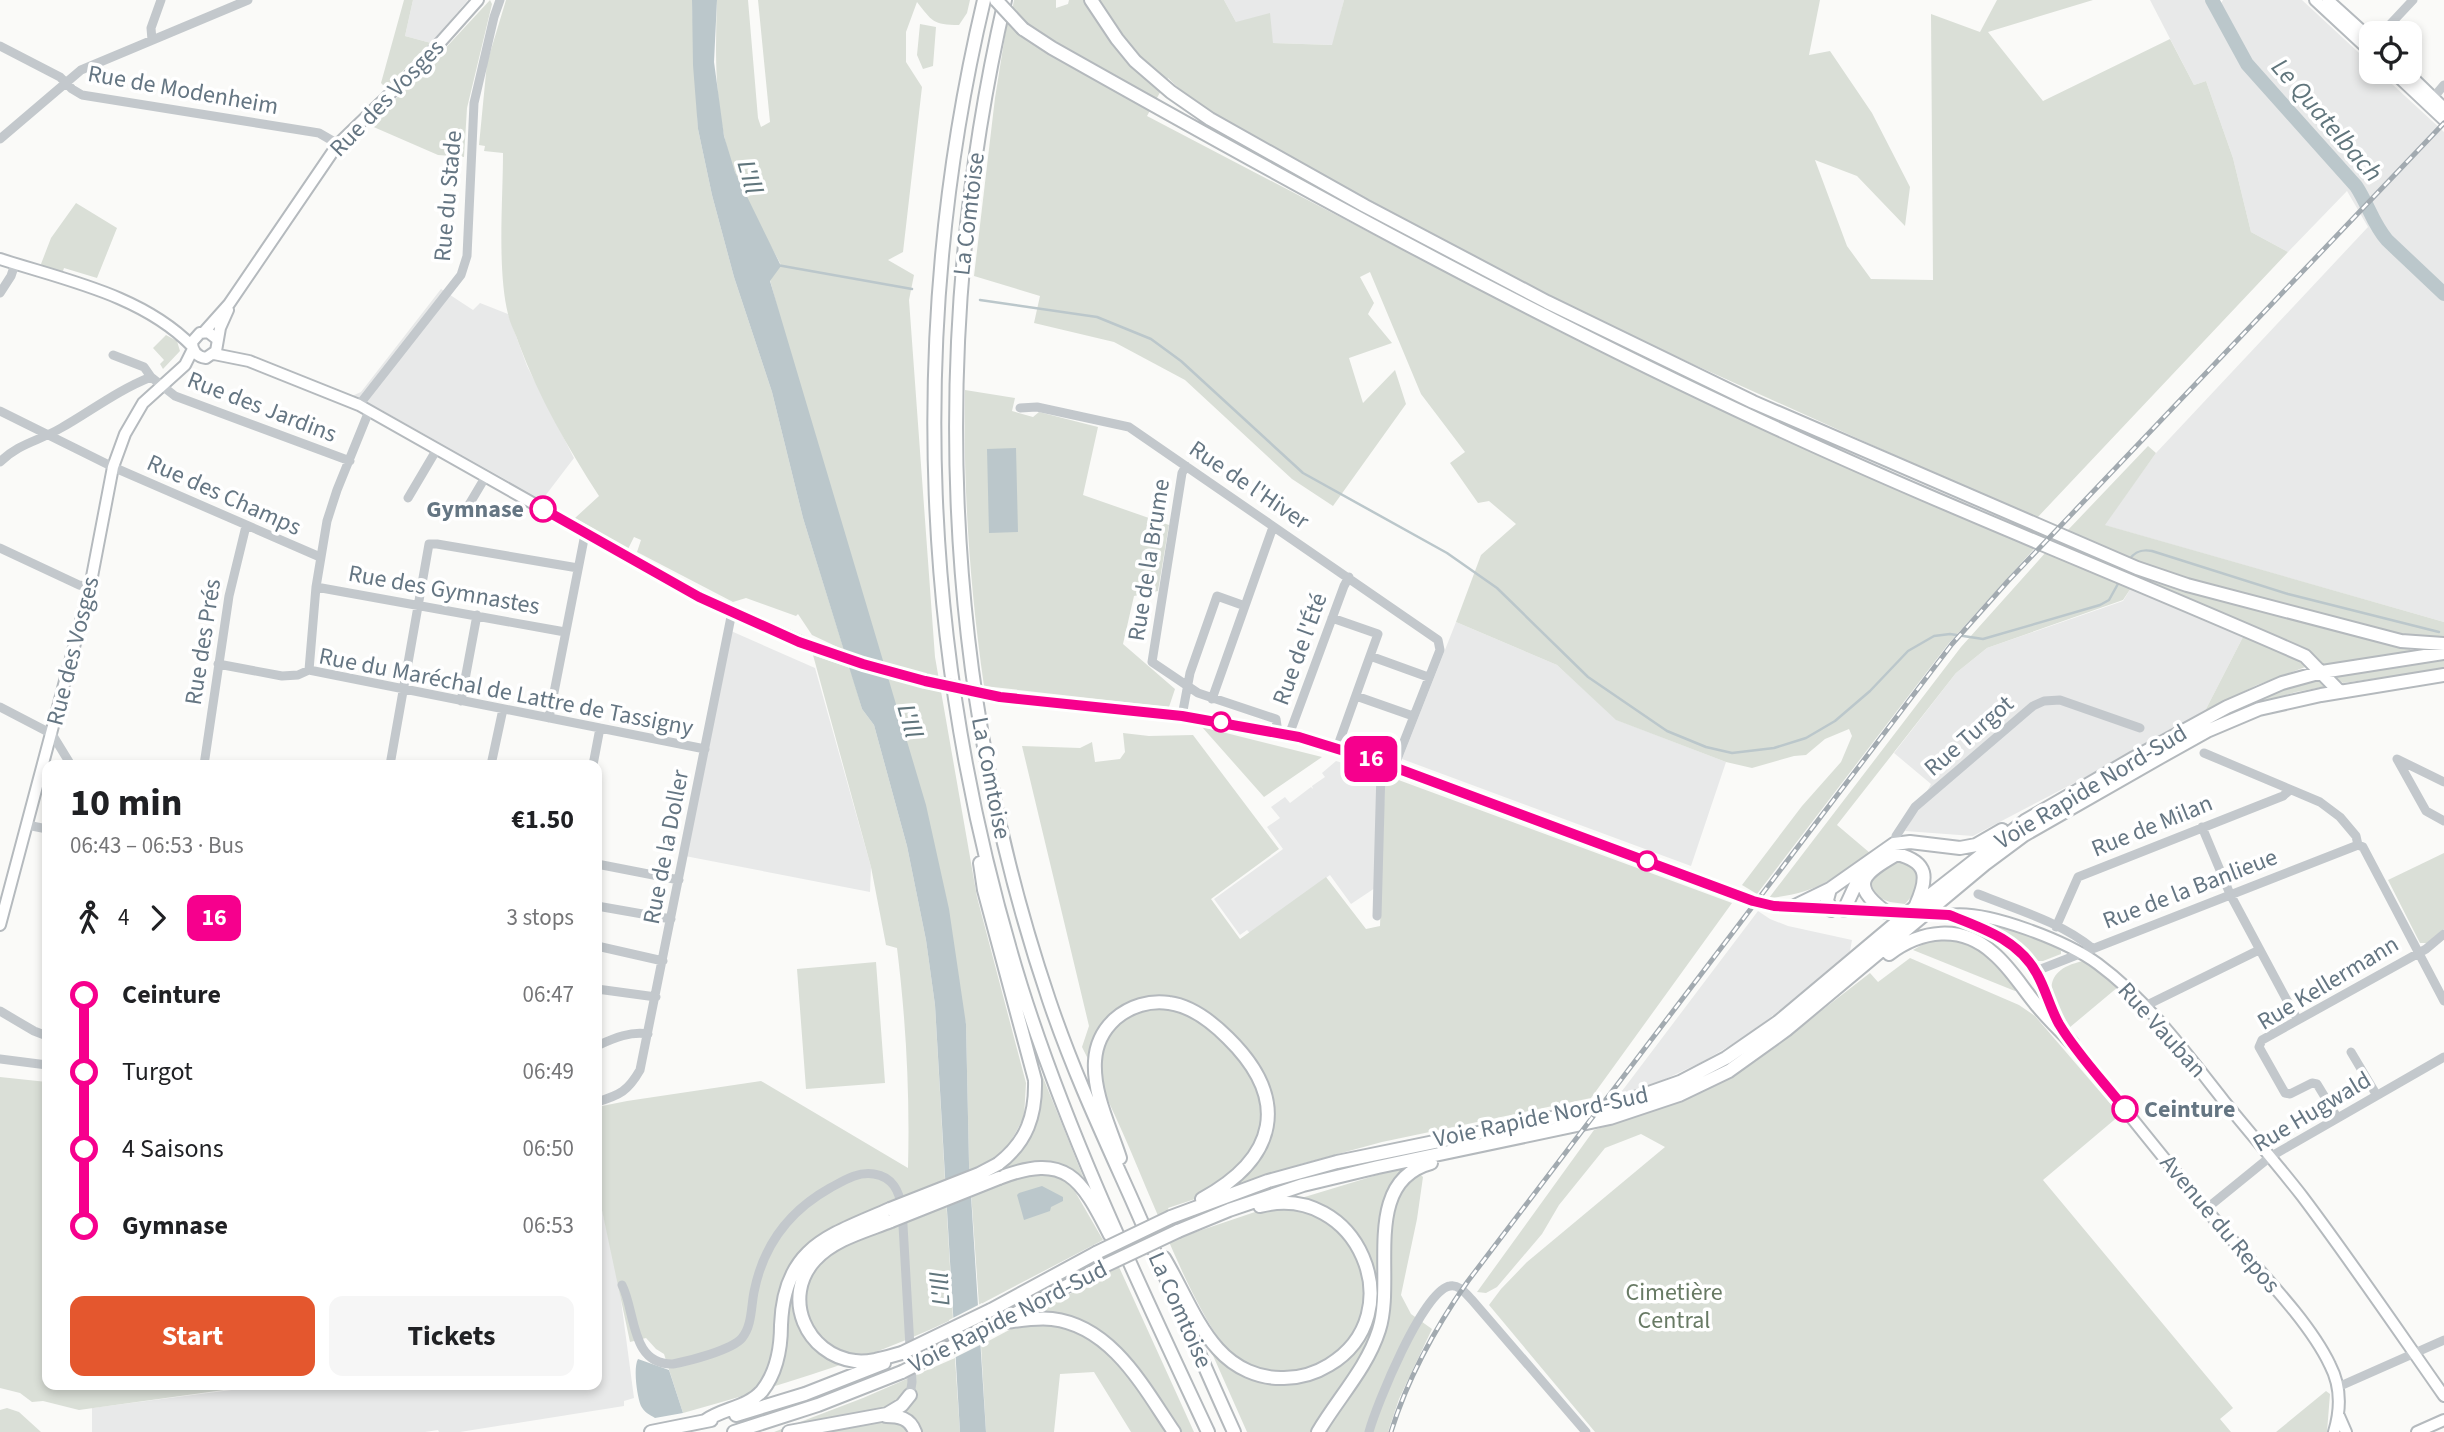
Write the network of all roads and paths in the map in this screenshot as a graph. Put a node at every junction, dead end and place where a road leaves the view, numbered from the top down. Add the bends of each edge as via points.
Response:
1 (161, 0) edge
2 (248, 0) edge
3 (478, 0) edge
4 (500, 0) edge
5 (984, 0) edge
6 (996, 0) edge
7 (1005, 0) edge
8 (1091, 0) edge
9 (2315, 0) edge
10 (2328, 0) edge
11 (2413, 0) edge
12 (2393, 21) edge
13 (2359, 34) edge
14 (2359, 37) edge
15 (152, 40) junction
16 (0, 46) edge
17 (67, 83) junction
18 (2409, 84) edge
19 (2417, 84) edge
20 (2444, 85) edge
21 (2431, 101) junction
22 (2444, 108) edge
23 (2444, 120) edge
24 (0, 139) edge
25 (338, 144) junction
26 (0, 259) edge
27 (15, 264) junction
28 (0, 293) edge
29 (229, 303) junction
30 (174, 329) junction
31 (202, 332) junction
32 (192, 347) junction
33 (214, 349) junction
34 (113, 355) dead end
35 (151, 377) junction
36 (161, 387) junction
37 (364, 408) junction
38 (1020, 408) dead end
39 (0, 411) edge
40 (47, 434) junction
41 (437, 449) junction
42 (350, 461) junction
43 (0, 462) edge
44 (1186, 466) junction
45 (113, 467) junction
46 (486, 476) junction
47 (408, 498) dead end
48 (467, 508) dead end
49 (246, 526) junction
50 (1273, 527) junction
51 (585, 534) junction
52 (0, 548) edge
53 (320, 558) junction
54 (578, 568) junction
55 (1349, 577) junction
56 (90, 587) junction
57 (316, 587) junction
58 (418, 604) junction
59 (1245, 606) junction
60 (732, 612) junction
61 (477, 615) junction
62 (1332, 618) junction
63 (565, 632) junction
64 (2444, 644) edge
65 (2444, 653) edge
66 (1370, 656) junction
67 (218, 664) junction
68 (309, 670) junction
69 (2322, 671) junction
70 (2444, 675) edge
71 (1428, 677) junction
72 (1187, 687) junction
73 (402, 689) junction
74 (2340, 692) junction
75 (1356, 696) junction
76 (1212, 699) junction
77 (461, 701) junction
78 (0, 707) edge
79 (503, 709) junction
80 (1182, 716) junction
81 (1413, 716) junction
82 (549, 718) junction
83 (600, 728) junction
84 (2140, 728) dead end
85 (52, 734) junction
86 (1283, 734) junction
87 (1337, 748) junction
88 (705, 749) junction
89 (2204, 753) dead end
90 (45, 760) edge
91 (68, 760) edge
92 (205, 760) edge
93 (391, 760) edge
94 (492, 760) edge
95 (594, 760) edge
96 (1388, 765) junction
97 (42, 770) edge
98 (2444, 782) edge
99 (2290, 790) junction
100 (2025, 821) junction
101 (2444, 821) edge
102 (977, 824) junction
103 (27, 825) junction
104 (42, 828) edge
105 (2202, 828) junction
106 (2358, 845) junction
107 (1896, 849) junction
108 (602, 865) edge
109 (1867, 873) junction
110 (679, 880) junction
111 (1830, 889) junction
112 (1978, 894) dead end
113 (2230, 894) junction
114 (602, 907) edge
115 (1793, 907) junction
116 (1915, 907) junction
117 (1837, 910) junction
118 (1887, 912) junction
119 (1949, 915) junction
120 (1377, 916) dead end
121 (671, 919) junction
122 (0, 925) edge
123 (2056, 927) junction
124 (2444, 934) edge
125 (602, 947) edge
126 (2092, 948) junction
127 (2259, 950) junction
128 (2080, 953) junction
129 (2417, 953) junction
130 (663, 961) junction
131 (2036, 971) junction
132 (1853, 976) junction
133 (602, 990) edge
134 (656, 997) junction
135 (2444, 1002) edge
136 (2145, 1006) junction
137 (0, 1011) edge
138 (2297, 1019) junction
139 (42, 1034) edge
140 (648, 1034) junction
141 (602, 1043) edge
142 (2072, 1043) junction
143 (2351, 1052) dead end
144 (2444, 1056) edge
145 (0, 1059) edge
146 (42, 1064) edge
147 (2376, 1094) junction
148 (602, 1100) edge
149 (2337, 1117) junction
150 (1494, 1142) junction
151 (2270, 1157) junction
152 (1132, 1200) junction
153 (2206, 1209) junction
154 (891, 1215) junction
155 (1171, 1217) junction
156 (1143, 1225) junction
157 (1178, 1231) junction
158 (622, 1285) dead end
159 (996, 1324) junction
160 (2444, 1340) edge
161 (902, 1353) junction
162 (2415, 1354) junction
163 (1186, 1384) junction
164 (2338, 1387) junction
165 (910, 1395) joint
166 (2444, 1396) edge
167 (878, 1416) junction
168 (2339, 1416) junction
169 (2444, 1420) edge
170 (705, 1421) junction
171 (651, 1432) edge
172 (734, 1432) edge
173 (789, 1432) edge
174 (915, 1432) edge
175 (1174, 1432) edge
176 (1209, 1432) edge
177 (1234, 1432) edge
178 (1318, 1432) edge
179 (1369, 1432) edge
180 (1586, 1432) edge
181 (2334, 1432) edge
182 (2346, 1432) edge
183 (2417, 1432) edge

1 - 15 street via 151,28
2 - 15 street
3 - 25 main road, Rue des Vosges via 421,64
4 - 37 street, Rue du Stade via 474,103 465,266
5 - 102 highway, La Comtoise via 946,203 933,413 944,621
6 - 69 highway, bridge via 1023,29 1047,45 1360,219 1587,337 1800,439 2305,656
7 - 152 highway, La Comtoise via 976,144 958,313 956,483 964,603 979,720 1016,889 1064,1044
8 - 64 highway via 1135,61 1210,118 1547,302 1741,396 2119,562 2187,585 2401,642
9 - 14 main road
10 - 13 main road
11 - 12 street
15 - 17 street via 81,70
16 - 17 street
17 - 24 street, Rue de Modenheim
17 - 25 street, Rue de Modenheim via 82,95 319,133
18 - 21 main road
19 - 21 main road
20 - 21 street
21 - 22 main road
21 - 23 main road
25 - 29 main road, Rue des Vosges
26 - 27 main road
27 - 28 street
27 - 30 main road via 100,291
29 - 31 main road, Rue des Vosges
29 - 33 main road, Rue des Vosges
30 - 31 main road
30 - 32 main road
31 - 32 main road, Rue des Vosges
31 - 33 main road via 211,333
32 - 33 main road via 197,354
32 - 36 main road, Rue des Vosges via 185,365
33 - 36 main road, Rue des Vosges via 173,383
33 - 37 main road, Rue Vauban
34 - 35 street, Rue des Jardins via 144,367
35 - 36 street, Rue des Jardins
35 - 40 street
36 - 42 street, Rue des Jardins
36 - 45 main road, Rue des Vosges via 142,403
37 - 41 main road, Rue Vauban
37 - 42 street, Rue du Stade
38 - 44 street, Rue de l'Hiver via 1038,407 1129,427
39 - 40 street, Rue des Champs
40 - 43 street via 19,446
40 - 45 street, Rue des Champs
41 - 46 main road, Rue Vauban
41 - 47 street
42 - 53 street, Rue du Stade via 327,521
44 - 50 street, Rue de l'Hiver
44 - 72 street, Rue de la Brume via 1152,662
45 - 49 street, Rue des Champs
45 - 56 main road, Rue des Vosges
46 - 48 street
46 - 51 main road, Rue Vauban
49 - 53 street, Rue des Champs
49 - 67 street, Rue des Prés
50 - 55 street, Rue de l'Hiver
50 - 59 street
51 - 54 street
51 - 60 main road, Rue Vauban
52 - 56 street
53 - 57 street, Rue du Stade
54 - 58 street via 429,544
54 - 63 street
55 - 62 street, Rue de l'Été
55 - 71 street, Rue de l'Hiver via 1438,640 1440,650
56 - 85 main road, Rue des Vosges
57 - 58 street, Rue des Gymnastes
57 - 68 street, Rue du Stade
58 - 61 street, Rue des Gymnastes
58 - 73 street
59 - 72 street via 1217,596
59 - 76 street
60 - 80 main road, Rue Vauban, bridge via 810,646 892,673 1000,697
60 - 88 street, Rue de la Doller
61 - 63 street, Rue des Gymnastes
61 - 77 street
62 - 66 street via 1378,634
62 - 86 street, Rue de l'Été
63 - 82 street
65 - 69 highway, Voie Rapide Nord-Sud
66 - 71 street
66 - 75 street
67 - 68 street, Rue du Maréchal de Lattre de Tassigny via 282,676
67 - 92 street, Rue des Prés
68 - 73 street, Rue du Maréchal de Lattre de Tassigny
69 - 74 highway
69 - 100 highway, Voie Rapide Nord-Sud via 2227,707
70 - 74 highway, Voie Rapide Nord-Sud
71 - 81 street
72 - 76 street
72 - 80 street
73 - 77 street, Rue du Maréchal de Lattre de Tassigny
73 - 93 street
74 - 132 highway, Voie Rapide Nord-Sud via 2233,719 2053,817 1985,864
75 - 81 street
75 - 87 street
76 - 86 street via 1276,719
77 - 79 street, Rue du Maréchal de Lattre de Tassigny
78 - 85 street
79 - 82 street, Rue du Maréchal de Lattre de Tassigny
79 - 94 street
80 - 86 main road, Rue Vauban
81 - 96 street
82 - 83 street, Rue du Maréchal de Lattre de Tassigny
83 - 88 street, Rue du Maréchal de Lattre de Tassigny
83 - 95 street
84 - 107 street, Rue Turgot via 2060,700 2043,701 1915,807 1896,836
85 - 90 main road, Rue des Vosges
85 - 91 street
86 - 87 main road, Rue Vauban
87 - 96 main road, Rue Vauban
88 - 110 street, Rue de la Doller
89 - 99 street
96 - 115 main road, Rue Vauban via 1753,901
96 - 120 street via 1381,771
97 - 103 main road, Rue des Vosges
98 - 101 street via 2397,759 2426,811
99 - 105 street, Rue de Milan
99 - 106 street via 2330,808 2356,836
100 - 107 highway via 1976,845 1960,848 1910,842
100 - 116 highway, Voie Rapide Nord-Sud
102 - 154 highway, bridge via 984,890 1035,1080 1035,1110 1027,1132 999,1164
102 - 163 highway, La Comtoise via 1022,988 1064,1107
103 - 104 street
103 - 122 main road, Rue des Vosges
105 - 113 street
105 - 123 street, Rue de Milan via 2078,877
106 - 113 street, Rue de la Banlieue
106 - 129 street
107 - 109 highway
107 - 111 highway
107 - 116 highway via 1924,872 1926,879
108 - 110 street
109 - 117 highway
109 - 118 highway via 1864,891
110 - 121 street, Rue de la Doller
111 - 115 highway
111 - 117 highway via 1827,900
112 - 123 street
113 - 126 street, Rue de la Banlieue
113 - 127 street
114 - 121 street
115 - 117 main road, Rue Vauban
116 - 155 highway, Voie Rapide Nord-Sud via 1778,1022 1705,1071 1670,1086 1615,1105 1337,1162 1268,1181
117 - 118 main road, Rue Vauban
118 - 119 main road, Rue Vauban, bridge
119 - 128 main road, Rue Vauban via 1990,917
119 - 131 main road via 1995,934
121 - 130 street, Rue de la Doller
123 - 126 street
124 - 129 street, Rue Kellermann
125 - 130 street
126 - 128 street, Rue de la Banlieue
127 - 136 street
127 - 138 street
128 - 131 street, Rue de la Banlieue
128 - 136 main road, Rue Vauban
129 - 135 street
129 - 138 street, Rue Kellermann
130 - 134 street, Rue de la Doller
131 - 142 main road, Avenue du Repos
132 - 142 highway via 1922,936 1940,932 1965,937 1994,953
132 - 150 highway, Voie Rapide Nord-Sud via 1769,1044 1704,1084 1610,1118
133 - 134 street
134 - 140 street, Rue de la Doller
136 - 151 main road, Rue Vauban
137 - 139 street
138 - 149 street, Rue Kellermann via 2262,1040 2259,1047 2285,1093 2316,1084
140 - 141 street
140 - 148 street, Rue de la Doller via 640,1070 631,1086
142 - 153 main road, Avenue du Repos
143 - 147 street
144 - 147 street, Rue Hugwald
145 - 146 street
147 - 149 street, Rue Hugwald
149 - 151 street, Rue Hugwald
150 - 157 highway, Voie Rapide Nord-Sud via 1303,1185
150 - 178 highway via 1420,1166 1398,1186 1385,1222 1385,1294 1379,1330 1365,1362
151 - 153 street, Rue Hugwald
151 - 162 main road, Rue Vauban
152 - 155 highway via 1098,1091 1096,1052 1106,1028 1126,1011 1148,1003 1175,1004 1203,1017 1236,1046 1261,1083 1268,1119 1261,1145 1241,1172
152 - 156 highway, La Comtoise
153 - 164 main road, Avenue du Repos via 2305,1326 2322,1349
154 - 161 highway via 820,1255 803,1279 799,1306 808,1332 834,1354 858,1362
154 - 163 highway, bridge via 1023,1169 1045,1166 1064,1172 1098,1212
154 - 170 highway via 828,1237 805,1255 786,1291 779,1354 767,1384 749,1402
155 - 161 highway, Voie Rapide Nord-Sud, bridge
156 - 157 highway via 1210,1340 1241,1367 1268,1377 1299,1377 1331,1364 1356,1341 1368,1312 1370,1280 1358,1245 1332,1218 1303,1205 1274,1203
156 - 177 highway, La Comtoise
157 - 159 highway, Voie Rapide Nord-Sud, bridge
158 - 165 street via 639,1343 654,1359 673,1364 733,1345 746,1332 760,1269 782,1226 830,1188 861,1174 879,1175 895,1186 902,1208
159 - 172 highway, Voie Rapide Nord-Sud, bridge via 902,1373
159 - 175 highway via 1052,1319 1093,1334 1122,1359
160 - 162 street
161 - 170 highway, Voie Rapide Nord-Sud via 805,1394
162 - 164 street
162 - 166 main road, Rue Vauban
163 - 176 highway, La Comtoise
164 - 168 main road, Avenue du Repos
165 - 167 highway via 895,1410
167 - 173 highway
167 - 174 highway via 902,1417
168 - 181 main road, Avenue du Repos
168 - 182 main road, Avenue du Repos
169 - 183 main road
170 - 171 highway, Voie Rapide Nord-Sud
179 - 180 street via 1412,1331 1437,1296 1452,1286 1472,1300

